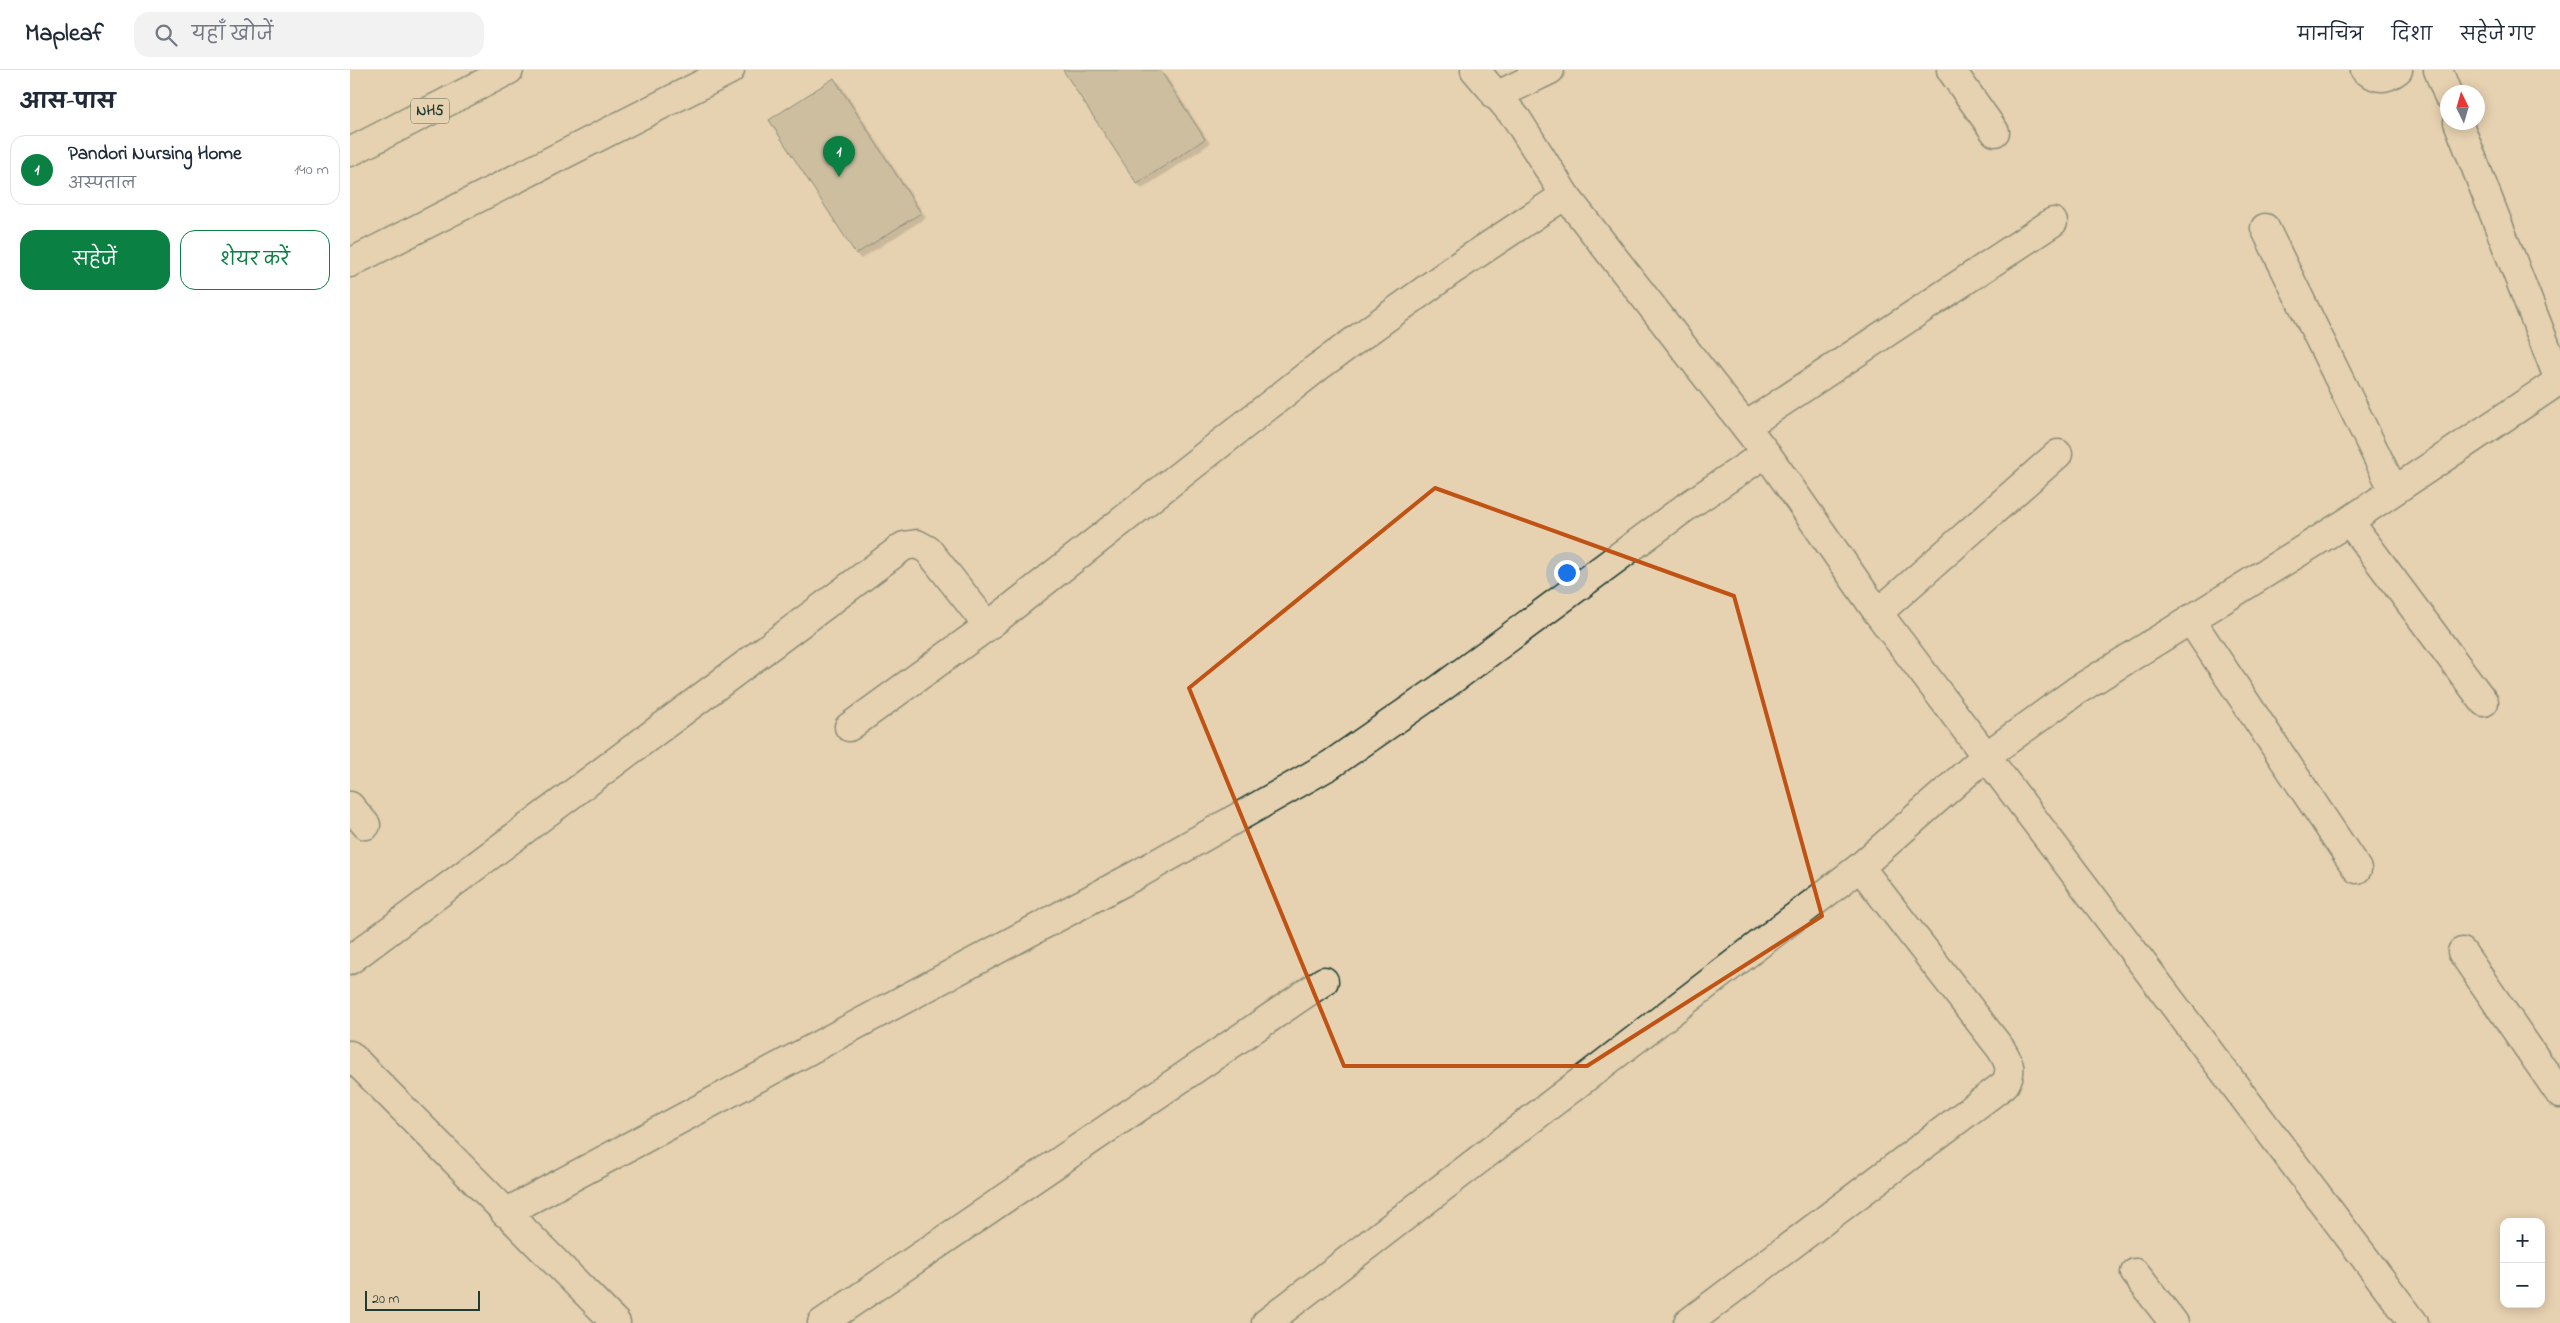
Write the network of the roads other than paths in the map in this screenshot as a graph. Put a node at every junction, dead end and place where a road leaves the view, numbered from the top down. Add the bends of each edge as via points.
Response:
1 (509, 70) edge
2 (730, 70) edge
3 (1474, 70) edge
4 (1550, 70) edge
5 (1951, 70) edge
6 (2365, 70) edge
7 (2398, 70) edge
8 (2438, 70) edge
9 (2444, 85) edge
10 (1496, 96) junction
11 (2461, 130) edge
12 (1995, 132) dead end
13 (350, 152) edge
14 (1565, 195) junction
15 (2053, 222) dead end
16 (2265, 228) dead end
17 (350, 263) edge
18 (2559, 380) edge
19 (1746, 426) junction
20 (1766, 453) junction
21 (2058, 454) dead end
22 (2394, 491) junction
23 (2349, 521) junction
24 (1878, 613) junction
25 (2190, 618) junction
26 (988, 626) junction
27 (2484, 702) dead end
28 (849, 727) dead end
29 (1986, 756) junction
30 (1860, 867) junction
31 (2357, 869) dead end
32 (2462, 952) dead end
33 (350, 960) edge
34 (1324, 982) dead end
35 (350, 1055) edge
36 (2560, 1094) edge
37 (506, 1213) junction
38 (2135, 1273) dead end
39 (616, 1323) edge
40 (822, 1323) edge
41 (1266, 1323) edge
42 (1688, 1323) edge
43 (2174, 1323) edge
44 (2414, 1323) edge

1 - 13 main road, NH5
2 - 17 main road
3 - 10 main road
4 - 10 main road
5 - 12 main road
6 - 7 main road via 2377,78 2385,78
8 - 9 main road
10 - 14 main road via 1517,119
11 - 18 main road
14 - 19 main road
14 - 26 main road via 1454,268 1318,367
15 - 19 main road
16 - 22 main road
18 - 22 main road
19 - 20 main road
20 - 24 main road
20 - 37 main road via 1686,507 1441,688 1330,765 1140,874
21 - 24 main road
22 - 23 main road
23 - 25 main road
23 - 27 main road
24 - 29 main road
25 - 29 main road via 2076,691
25 - 31 main road
26 - 28 main road
26 - 33 main road via 928,550 917,544 904,546
29 - 30 main road
29 - 44 main road
30 - 41 main road
30 - 42 main road via 2001,1050 2009,1062 2010,1074 2005,1084
32 - 36 main road
34 - 40 main road
35 - 37 main road
37 - 39 main road
38 - 43 main road

